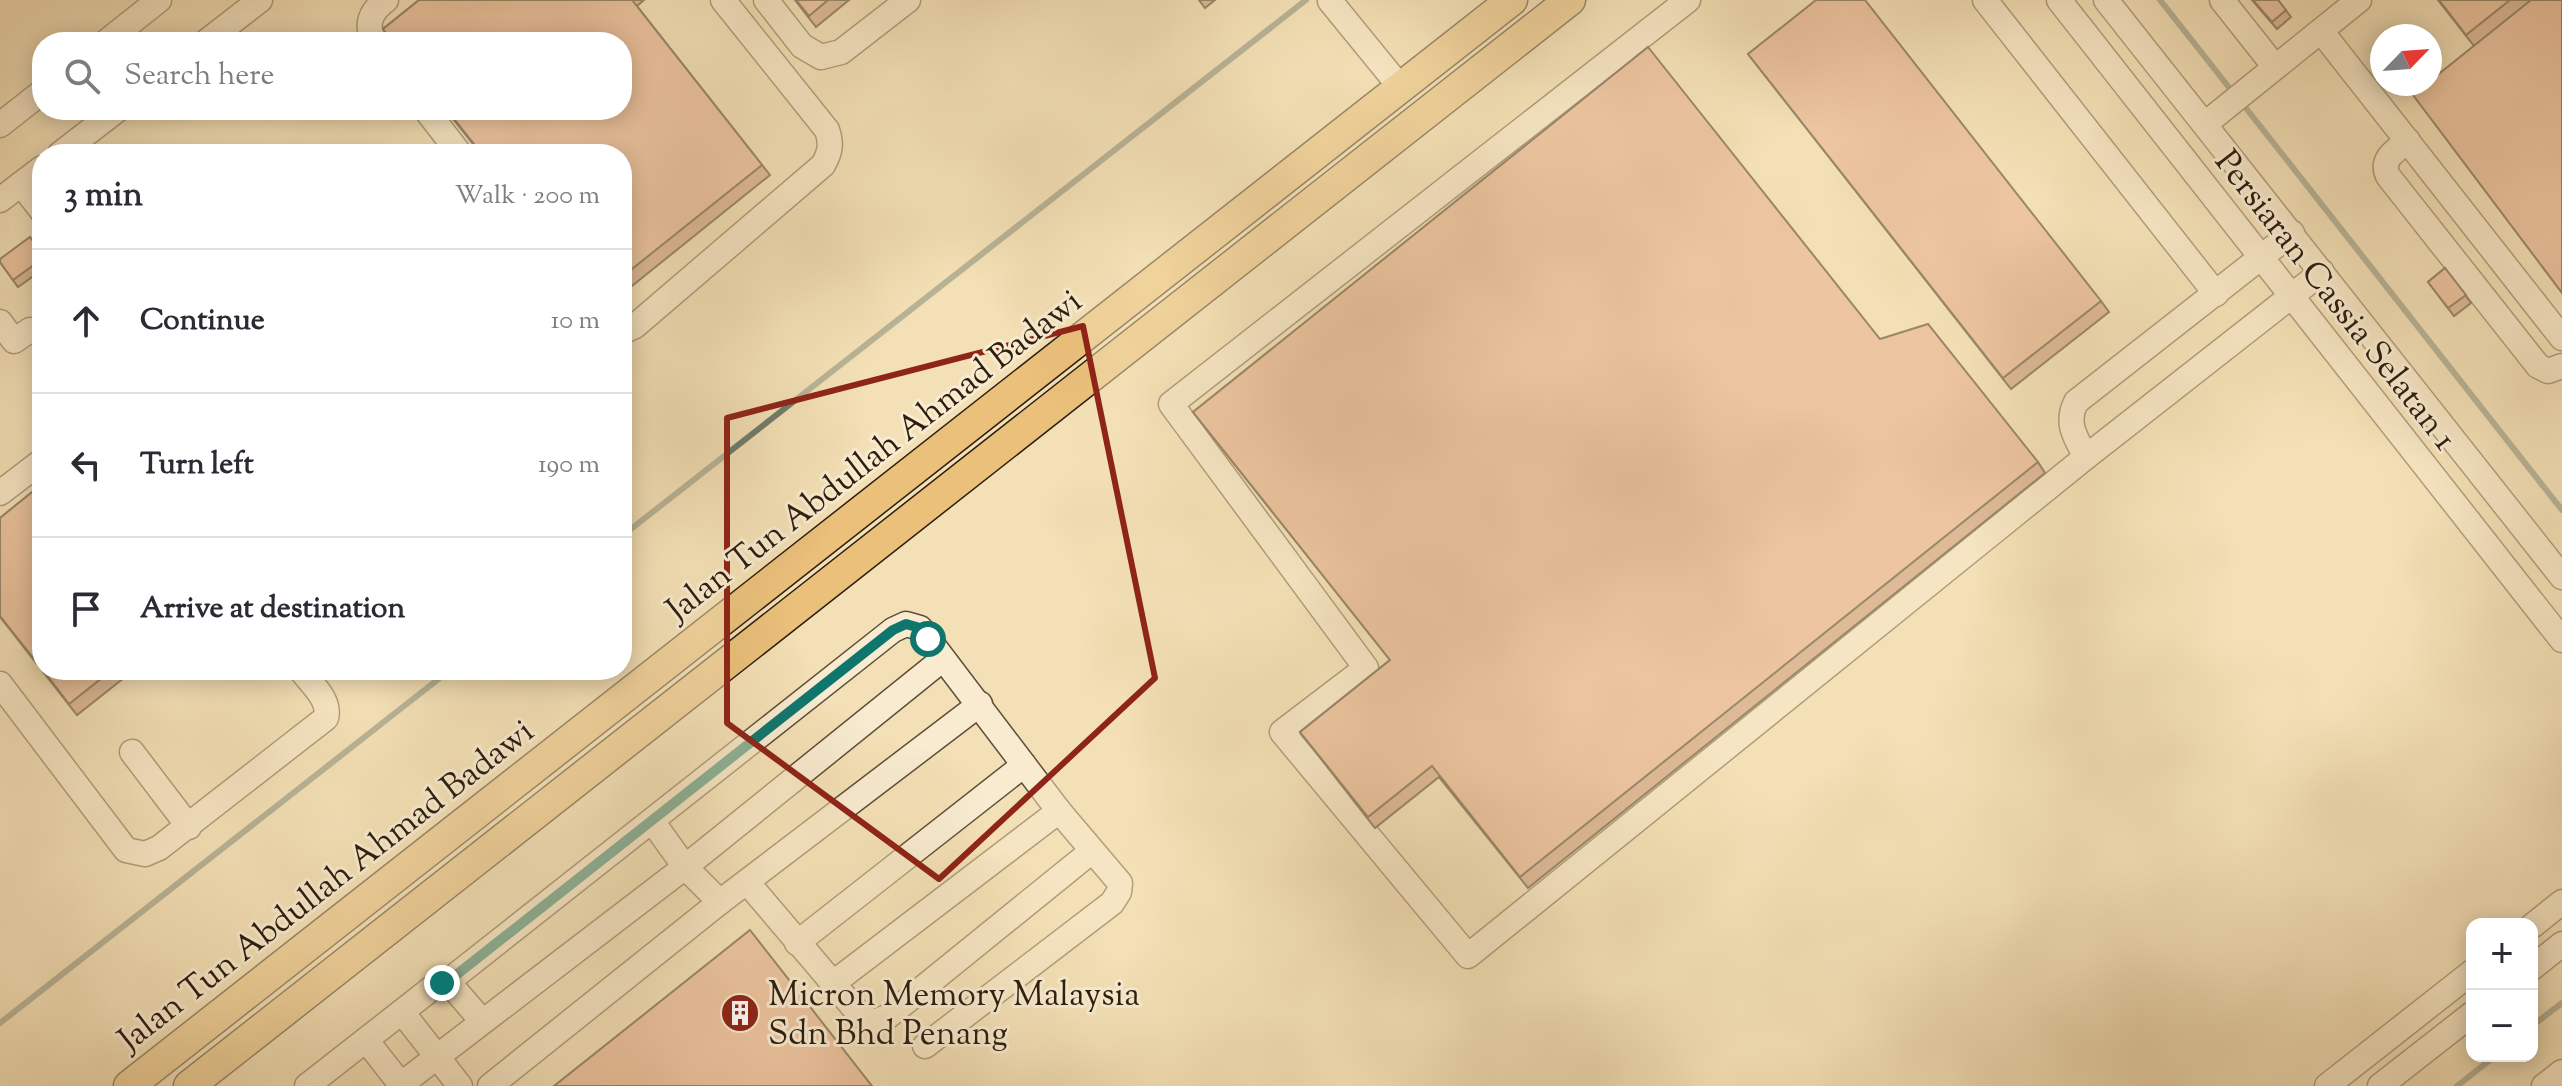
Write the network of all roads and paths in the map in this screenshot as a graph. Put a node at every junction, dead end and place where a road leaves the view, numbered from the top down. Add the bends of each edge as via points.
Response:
1 (159, 0) edge
2 (260, 0) edge
3 (386, 0) edge
4 (723, 0) edge
5 (766, 0) edge
6 (908, 0) edge
7 (1332, 0) edge
8 (1512, 0) edge
9 (1570, 0) edge
10 (1688, 0) edge
11 (1985, 0) edge
12 (2059, 0) edge
13 (2106, 0) edge
14 (2222, 0) edge
15 (2359, 0) edge
16 (2321, 31) junction
17 (119, 32) edge
18 (219, 32) edge
19 (371, 32) edge
20 (2275, 67) junction
21 (1401, 88) junction
22 (32, 100) edge
23 (2212, 118) junction
24 (104, 120) edge
25 (434, 120) edge
26 (0, 125) edge
27 (2408, 141) junction
28 (73, 144) edge
29 (452, 144) edge
30 (32, 176) edge
31 (21, 184) junction
32 (32, 198) edge
33 (0, 200) edge
34 (2292, 233) junction
35 (2261, 257) junction
36 (2322, 272) junction
37 (2216, 294) junction
38 (2292, 296) junction
39 (0, 322) edge
40 (632, 327) edge
41 (32, 330) edge
42 (2562, 338) edge
43 (2562, 366) edge
44 (2086, 457) junction
45 (32, 469) edge
46 (0, 493) edge
47 (2561, 575) edge
48 (2562, 640) edge
49 (943, 659) junction
50 (308, 680) edge
51 (0, 684) edge
52 (980, 704) junction
53 (132, 752) dead end
54 (1024, 765) junction
55 (1059, 811) junction
56 (652, 821) junction
57 (189, 827) junction
58 (1092, 851) junction
59 (685, 867) junction
60 (747, 882) junction
61 (720, 902) junction
62 (2562, 902) edge
63 (2538, 921) edge
64 (797, 943) junction
65 (2562, 944) edge
66 (2538, 963) edge
67 (2466, 977) edge
68 (446, 983) junction
69 (832, 984) junction
70 (402, 1012) junction
71 (2466, 1019) edge
72 (482, 1021) junction
73 (366, 1040) junction
74 (925, 1046) dead end
75 (437, 1056) junction
76 (2562, 1072) edge
77 (400, 1085) edge
78 (129, 1086) edge
79 (189, 1086) edge
80 (307, 1086) edge
81 (460, 1086) edge
82 (490, 1086) edge
83 (2327, 1086) edge
84 (2380, 1086) edge
85 (2544, 1086) edge

1 - 17 street
2 - 18 street
3 - 19 street via 374,8
4 - 40 street via 827,130 829,154 823,165
5 - 6 street via 802,46 821,57 841,52
7 - 21 street
8 - 21 main road, Jalan Tun Abdullah Ahmad Badawi
9 - 79 main road
10 - 44 street via 1171,404 1366,668 1282,732 1468,956
11 - 37 street
12 - 35 street, Persiaran Cassia Selatan 1
13 - 23 street, Persiaran Cassia Selatan 1
14 - 20 street
15 - 16 street
16 - 20 street
16 - 27 street
20 - 23 street
21 - 78 main road, Jalan Tun Abdullah Ahmad Badawi
22 - 26 street
23 - 34 street, Persiaran Cassia Selatan 1
24 - 28 street
25 - 29 street
27 - 42 street
27 - 43 street via 2387,159 2388,176 2538,366 2548,371
30 - 31 street
31 - 32 street
31 - 33 street
34 - 35 street
34 - 36 street, Persiaran Cassia Selatan 1
35 - 37 street
35 - 38 street, Persiaran Cassia Selatan 1
36 - 38 street
36 - 47 street, Persiaran Cassia Selatan 1
37 - 44 street via 2076,402 2070,428
38 - 44 street
38 - 48 street, Persiaran Cassia Selatan 1
39 - 41 street via 14,341
45 - 46 street
49 - 52 street
49 - 56 street via 920,628 906,624 893,630
49 - 59 street
50 - 57 street via 325,702 326,718
51 - 57 street via 126,850 145,854
52 - 54 street
52 - 60 street
53 - 57 street
54 - 55 street
54 - 64 street
55 - 58 street
55 - 69 street
56 - 59 street
56 - 68 street
58 - 69 street via 887,1017 874,1022 860,1015
58 - 74 street via 1120,883 1112,903
59 - 61 street
59 - 72 street
60 - 61 street
60 - 64 street
61 - 82 street
62 - 63 street
64 - 69 street
65 - 66 street
67 - 83 street
68 - 70 street
68 - 72 street
70 - 73 street
70 - 75 street
71 - 84 street
72 - 75 street
73 - 77 street
73 - 80 street
75 - 77 street
75 - 81 street
76 - 85 street

